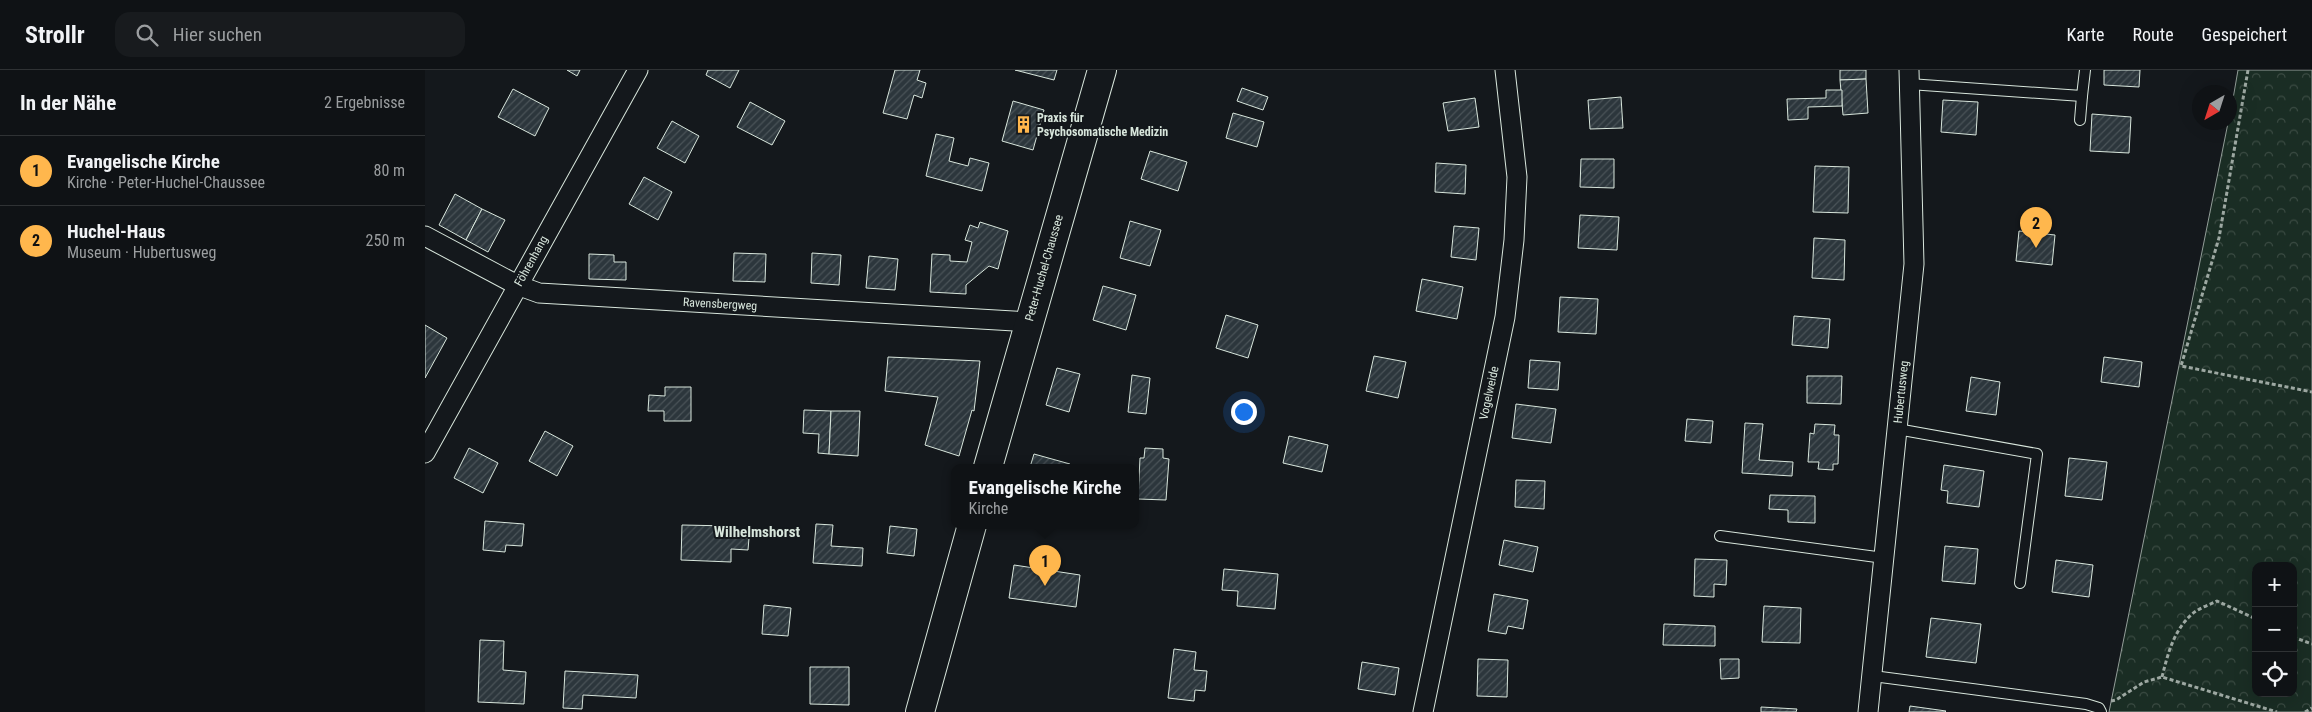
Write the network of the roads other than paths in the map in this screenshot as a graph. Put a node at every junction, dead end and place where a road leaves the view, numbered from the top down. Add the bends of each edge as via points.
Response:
1 (638, 70) edge
2 (1102, 70) edge
3 (1505, 70) edge
4 (2085, 70) edge
5 (1909, 77) edge
6 (2082, 96) junction
7 (2080, 120) dead end
8 (425, 236) edge
9 (517, 285) junction
10 (1029, 322) junction
11 (1897, 429) junction
12 (425, 453) edge
13 (989, 464) edge
14 (971, 529) edge
15 (1720, 536) dead end
16 (1884, 558) junction
17 (2020, 583) dead end
18 (1873, 676) junction
19 (920, 712) edge
20 (1423, 712) edge
21 (1868, 712) edge
22 (2101, 712) edge

1 - 9 street, Föhrenhang
2 - 10 street, Peter-Huchel-Chaussee
3 - 20 street, Vogelweide via 1517,177 1505,317
4 - 6 lane
5 - 6 lane
5 - 11 street, Hubertusweg via 1913,264
6 - 7 lane
8 - 9 street, Ravensbergweg
9 - 10 street, Ravensbergweg via 539,293
9 - 12 street, Föhrenhang
10 - 13 street, Peter-Huchel-Chaussee
11 - 16 street, Hubertusweg
11 - 17 lane via 2037,454
14 - 19 street
15 - 16 lane
16 - 18 street, Hubertusweg
18 - 21 street, Hubertusweg
18 - 22 lane via 2086,704 2099,708

